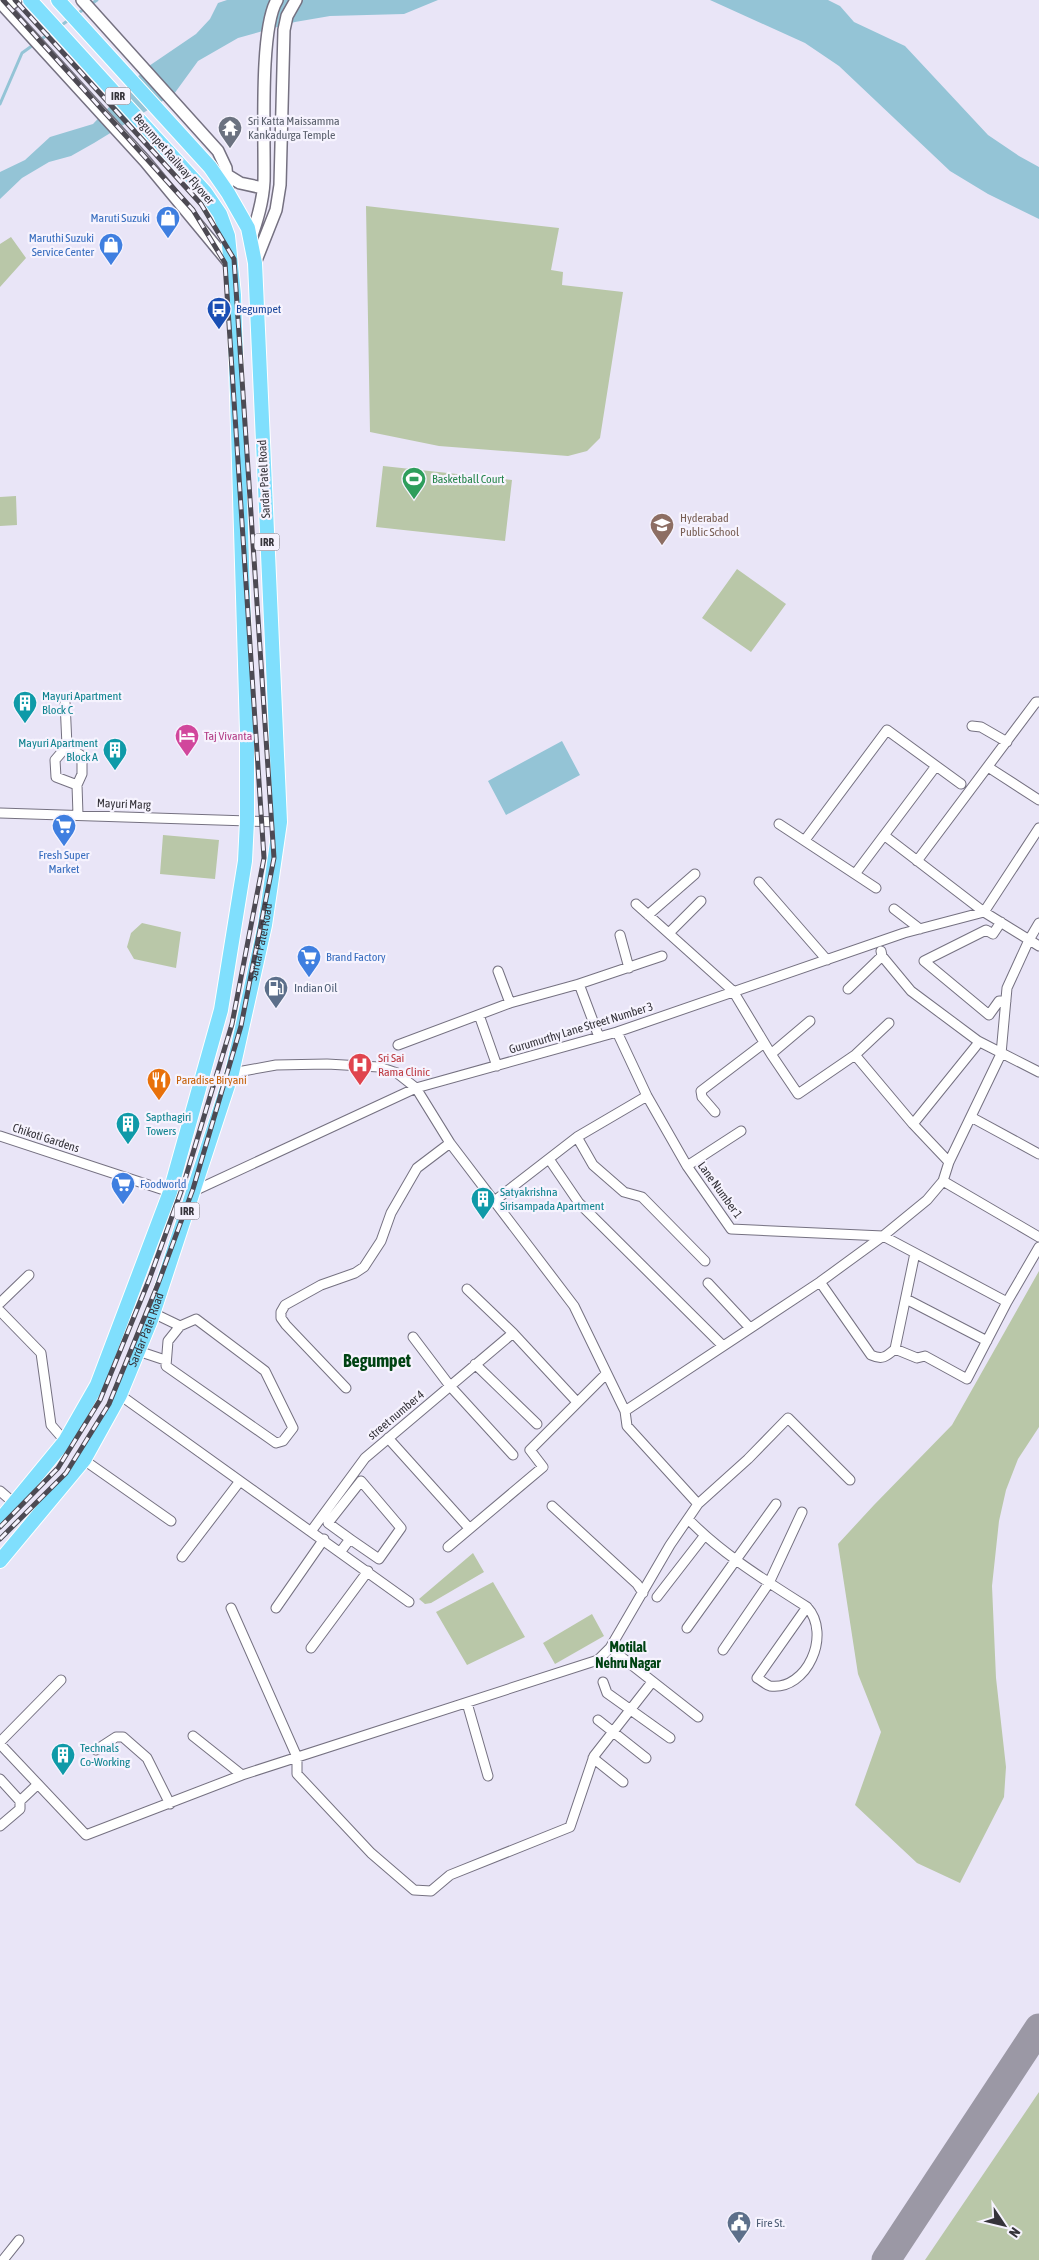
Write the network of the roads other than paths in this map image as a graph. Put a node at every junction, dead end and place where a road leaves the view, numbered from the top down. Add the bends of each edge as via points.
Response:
1 (16, 0) edge
2 (30, 0) edge
3 (58, 0) edge
4 (82, 0) edge
5 (273, 1) edge
6 (3, 5) edge
7 (293, 5) edge
8 (227, 175) junction
9 (263, 186) junction
10 (228, 193) junction
11 (250, 241) junction
12 (255, 263) junction
13 (231, 265) junction
14 (65, 701) dead end
15 (1039, 702) edge
16 (972, 726) dead end
17 (1007, 742) junction
18 (67, 746) junction
19 (936, 766) junction
20 (988, 767) junction
21 (962, 784) dead end
22 (77, 786) junction
23 (1039, 800) edge
24 (0, 813) edge
25 (78, 815) junction
26 (247, 821) junction
27 (280, 822) junction
28 (779, 824) dead end
29 (1039, 828) edge
30 (885, 836) junction
31 (805, 840) junction
32 (917, 861) junction
33 (695, 874) dead end
34 (855, 874) junction
35 (759, 882) dead end
36 (876, 888) dead end
37 (701, 901) dead end
38 (636, 904) dead end
39 (894, 909) dead end
40 (984, 912) junction
41 (648, 915) junction
42 (1001, 922) junction
43 (1039, 923) edge
44 (920, 929) junction
45 (668, 933) junction
46 (620, 935) dead end
47 (1029, 940) junction
48 (880, 943) junction
49 (1039, 946) edge
50 (662, 956) dead end
51 (882, 956) junction
52 (827, 960) junction
53 (629, 968) junction
54 (498, 971) dead end
55 (579, 984) junction
56 (848, 989) dead end
57 (733, 991) junction
58 (1006, 1000) junction
59 (510, 1003) junction
60 (479, 1015) junction
61 (810, 1021) dead end
62 (889, 1023) dead end
63 (617, 1032) junction
64 (599, 1037) junction
65 (764, 1043) junction
66 (398, 1045) dead end
67 (976, 1046) dead end
68 (771, 1054) junction
69 (1001, 1054) junction
70 (855, 1055) junction
71 (497, 1066) junction
72 (1039, 1072) edge
73 (232, 1073) junction
74 (416, 1088) junction
75 (646, 1096) junction
76 (715, 1112) dead end
77 (971, 1117) junction
78 (913, 1124) junction
79 (741, 1131) dead end
80 (0, 1136) edge
81 (577, 1137) junction
82 (450, 1144) junction
83 (1039, 1154) edge
84 (549, 1159) junction
85 (948, 1162) junction
86 (687, 1166) junction
87 (943, 1181) junction
88 (194, 1191) junction
89 (170, 1192) junction
90 (493, 1202) junction
91 (883, 1236) junction
92 (1039, 1237) edge
93 (1039, 1247) edge
94 (916, 1253) junction
95 (705, 1261) dead end
96 (29, 1275) dead end
97 (820, 1282) junction
98 (708, 1283) dead end
99 (467, 1289) dead end
100 (906, 1299) junction
101 (1007, 1302) junction
102 (0, 1303) edge
103 (153, 1313) junction
104 (1, 1314) edge
105 (180, 1326) junction
106 (750, 1328) junction
107 (512, 1333) junction
108 (413, 1337) dead end
109 (987, 1341) junction
110 (723, 1346) junction
111 (895, 1349) junction
112 (138, 1351) junction
113 (165, 1360) junction
114 (475, 1364) junction
115 (606, 1374) junction
116 (450, 1386) junction
117 (346, 1388) dead end
118 (120, 1395) junction
119 (577, 1402) junction
120 (625, 1411) junction
121 (537, 1424) dead end
122 (388, 1438) junction
123 (64, 1441) junction
124 (513, 1455) dead end
125 (84, 1460) junction
126 (850, 1480) dead end
127 (240, 1481) junction
128 (0, 1490) edge
129 (15, 1504) junction
130 (698, 1504) junction
131 (776, 1504) dead end
132 (552, 1506) dead end
133 (802, 1512) dead end
134 (688, 1519) junction
135 (0, 1520) edge
136 (171, 1521) dead end
137 (469, 1528) junction
138 (312, 1530) junction
139 (705, 1535) junction
140 (350, 1539) junction
141 (324, 1540) junction
142 (448, 1547) dead end
143 (340, 1551) junction
144 (182, 1557) dead end
145 (737, 1560) junction
146 (0, 1561) edge
147 (368, 1571) junction
148 (770, 1583) junction
149 (643, 1592) junction
150 (657, 1597) dead end
151 (409, 1602) dead end
152 (807, 1606) junction
153 (231, 1608) dead end
154 (276, 1608) dead end
155 (687, 1628) dead end
156 (311, 1648) dead end
157 (610, 1648) junction
158 (723, 1650) dead end
159 (61, 1680) dead end
160 (603, 1682) dead end
161 (652, 1682) junction
162 (467, 1703) junction
163 (631, 1709) junction
164 (698, 1717) dead end
165 (598, 1720) dead end
166 (613, 1732) junction
167 (194, 1736) dead end
168 (670, 1738) dead end
169 (0, 1743) edge
170 (96, 1750) dead end
171 (297, 1757) junction
172 (593, 1758) junction
173 (646, 1758) dead end
174 (242, 1775) junction
175 (488, 1776) dead end
176 (0, 1779) edge
177 (624, 1782) dead end
178 (38, 1784) junction
179 (20, 1801) junction
180 (170, 1804) junction
181 (0, 1826) edge
182 (20, 2240) dead end
183 (3, 2260) edge

1 - 6 street
2 - 13 main road, Begumpet Railway Flyover / IRR via 205,192 220,214 228,236
3 - 10 main road, Begumpet Railway Flyover / IRR via 210,167
4 - 8 street via 218,151
5 - 7 street
5 - 9 street via 268,28
6 - 13 street via 136,151
7 - 12 street via 284,30 280,185 276,210
8 - 9 street via 245,185
8 - 10 street
9 - 11 street
10 - 11 main road, Begumpet Railway Flyover / IRR via 248,228
11 - 12 main road, Begumpet Railway Flyover / IRR
12 - 27 main road, Sardar Patel Road / IRR
13 - 26 main road, Sardar Patel Road / IRR
14 - 18 street
15 - 17 street
16 - 17 street via 981,727
17 - 20 street
18 - 22 street via 82,756 82,774
18 - 22 street via 55,760 56,777
19 - 21 street
19 - 30 street
19 - 31 street via 887,730
20 - 23 street
20 - 32 street
22 - 25 street
24 - 25 street, Mayuri Marg
25 - 26 street, Mayuri Marg
26 - 27 street, Mayuri Marg
26 - 89 main road, Sardar Patel Road / IRR via 245,861 221,1010
27 - 73 main road, Sardar Patel Road / IRR via 265,925
28 - 31 street
29 - 40 street
30 - 32 street
30 - 34 street
31 - 34 street
32 - 40 street
33 - 41 street
34 - 36 street
35 - 52 street
37 - 45 street
38 - 41 street
39 - 44 street
40 - 42 street
40 - 44 street, Gurumurthy Lane Street Number 3
41 - 45 street
42 - 47 street
42 - 58 street via 993,934 986,930 924,961 989,1015 999,1001
43 - 47 street
44 - 48 street, Gurumurthy Lane Street Number 3
45 - 57 street
46 - 53 street
47 - 49 street
47 - 58 street via 1007,988
48 - 51 street
48 - 52 street, Gurumurthy Lane Street Number 3
50 - 53 street
51 - 56 street
51 - 69 street via 910,991
52 - 57 street, Gurumurthy Lane Street Number 3
53 - 55 street
54 - 59 street
55 - 59 street
55 - 64 street
57 - 63 street, Gurumurthy Lane Street Number 3
57 - 65 street
58 - 69 street
59 - 60 street
60 - 66 street
60 - 71 street
61 - 68 street
62 - 70 street
63 - 64 street, Gurumurthy Lane Street Number 3
63 - 75 street, Lane Number 1
64 - 71 street, Gurumurthy Lane Street Number 3
65 - 68 street
65 - 76 street via 701,1091
67 - 78 street
68 - 70 street via 798,1094
69 - 72 street
69 - 77 street
70 - 78 street
71 - 74 street, Gurumurthy Lane Street Number 3
73 - 74 street via 276,1065 370,1067 397,1073
73 - 88 main road, Sardar Patel Road / IRR
74 - 82 street
74 - 88 street, Gurumurthy Lane Street Number 3
75 - 81 street
75 - 86 street, Lane Number 1
77 - 83 street
77 - 85 street
78 - 85 street
79 - 86 street
80 - 89 street, Chikoti Gardens
81 - 84 street
81 - 95 street via 593,1165 624,1192 642,1197
82 - 90 street
82 - 117 street via 417,1168 391,1214 381,1241 364,1267 321,1285 285,1305 281,1312 286,1325
84 - 90 street
84 - 110 street via 579,1203
85 - 87 street
86 - 91 street, Lane Number 1 via 731,1229
87 - 91 street via 927,1200
87 - 92 street
88 - 103 main road, Sardar Patel Road / IRR
89 - 123 main road, Sardar Patel Road / IRR via 97,1385
90 - 115 street via 574,1306
91 - 94 street
91 - 97 street
93 - 101 street
94 - 100 street
94 - 101 street
96 - 102 street
97 - 106 street
97 - 111 street via 871,1355 885,1357
98 - 106 street
99 - 107 street
100 - 109 street
100 - 111 street
101 - 109 street
103 - 105 street
103 - 112 main road, Sardar Patel Road / IRR
104 - 123 street via 41,1353 51,1425
105 - 113 street via 168,1341
105 - 113 street via 196,1319 265,1371 293,1428 284,1441 276,1444 166,1366
106 - 110 street
107 - 114 street, street number 4
107 - 119 street
108 - 116 street
109 - 111 street via 966,1379 925,1356 917,1358
110 - 120 street
112 - 113 street
112 - 118 main road, Sardar Patel Road / IRR
114 - 116 street, street number 4
114 - 121 street
115 - 119 street
115 - 120 street
116 - 122 street, street number 4
116 - 124 street
118 - 125 main road, Sardar Patel Road / IRR
118 - 127 street
119 - 137 street via 530,1450 543,1467
120 - 130 street via 627,1426
122 - 137 street
122 - 138 street, street number 4 via 365,1458
123 - 129 main road, Sardar Patel Road / IRR
125 - 136 street
125 - 146 main road, Sardar Patel Road / IRR
126 - 130 street via 788,1418
127 - 138 street
127 - 144 street
128 - 129 street
129 - 135 main road, Sardar Patel Road / IRR
130 - 134 street
131 - 145 street
132 - 149 street
133 - 148 street
134 - 139 street
134 - 149 street
137 - 142 street
138 - 141 street
139 - 145 street
139 - 150 street
140 - 140 street via 379,1559 401,1528 361,1481 328,1523
140 - 143 street
141 - 143 street
141 - 154 street
143 - 147 street
145 - 148 street
145 - 155 street
147 - 151 street
147 - 156 street
148 - 152 street
148 - 158 street
149 - 157 street
152 - 152 street via 757,1678 769,1686 784,1685 795,1679 815,1654 818,1628
153 - 171 street
157 - 161 street
157 - 162 street via 598,1660
159 - 169 street
160 - 163 street via 607,1693
161 - 163 street
161 - 164 street
162 - 171 street
162 - 175 street
163 - 166 street
163 - 168 street
165 - 166 street
166 - 172 street
166 - 173 street
167 - 174 street
169 - 178 street
170 - 180 street via 116,1737 124,1738 147,1758
171 - 172 street via 297,1774 371,1853 414,1890 430,1891 450,1875 570,1827
171 - 174 street
172 - 177 street
174 - 180 street
176 - 179 street
178 - 179 street
178 - 180 street via 86,1835
179 - 181 street via 20,1809
182 - 183 street

